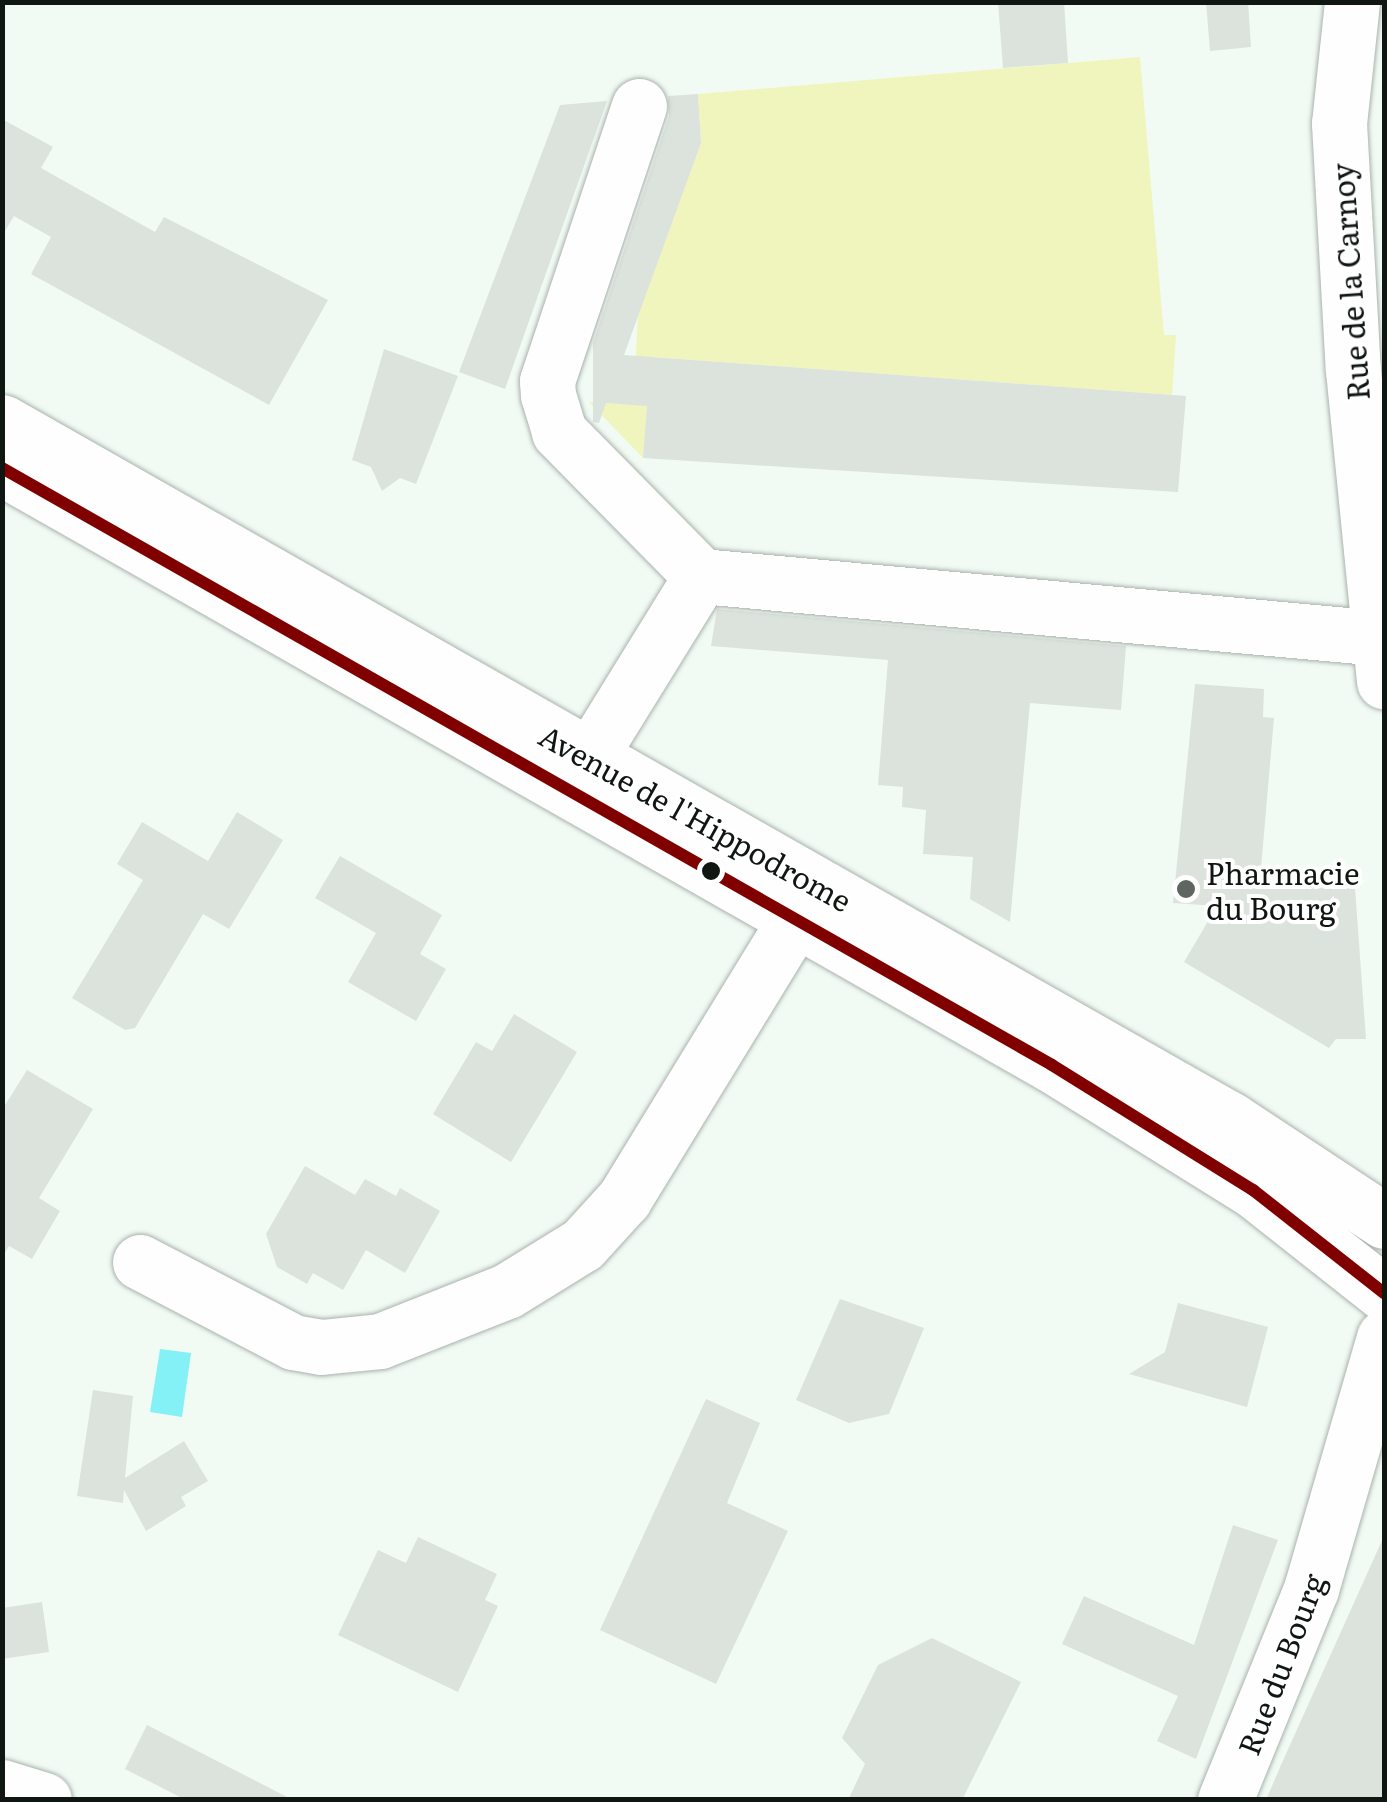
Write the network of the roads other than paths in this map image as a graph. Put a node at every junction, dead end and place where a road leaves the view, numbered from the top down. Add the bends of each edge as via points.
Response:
1 (1352, 2) edge
2 (639, 106) dead end
3 (2, 422) edge
4 (2, 468) edge
5 (701, 576) junction
6 (1382, 659) edge
7 (579, 774) junction
8 (796, 920) junction
9 (1384, 1222) edge
10 (140, 1262) dead end
11 (1384, 1293) edge
12 (1384, 1337) edge
13 (1384, 1457) edge
14 (1331, 1526) junction
15 (2, 1787) edge
16 (44, 1800) edge
17 (1225, 1800) edge

1 - 6 main road, Rue de la Carnoy via 1338,122 1353,370
2 - 5 main road via 547,381 548,395 559,432
3 - 7 main road, Avenue de l'Hippodrome
4 - 7 main road, Avenue de l'Hippodrome
5 - 6 main road via 1226,621
5 - 7 main road
7 - 8 main road, Avenue de l'Hippodrome
7 - 9 main road, Avenue de l'Hippodrome via 1231,1120
8 - 10 main road via 624,1199 583,1244 507,1291 380,1342 321,1347 293,1342
8 - 11 main road, Avenue de l'Hippodrome via 1215,1163
12 - 14 main road, Rue du Bourg
13 - 14 main road, Rue du Bourg
14 - 17 main road, Rue du Bourg via 1284,1666
15 - 16 main road

